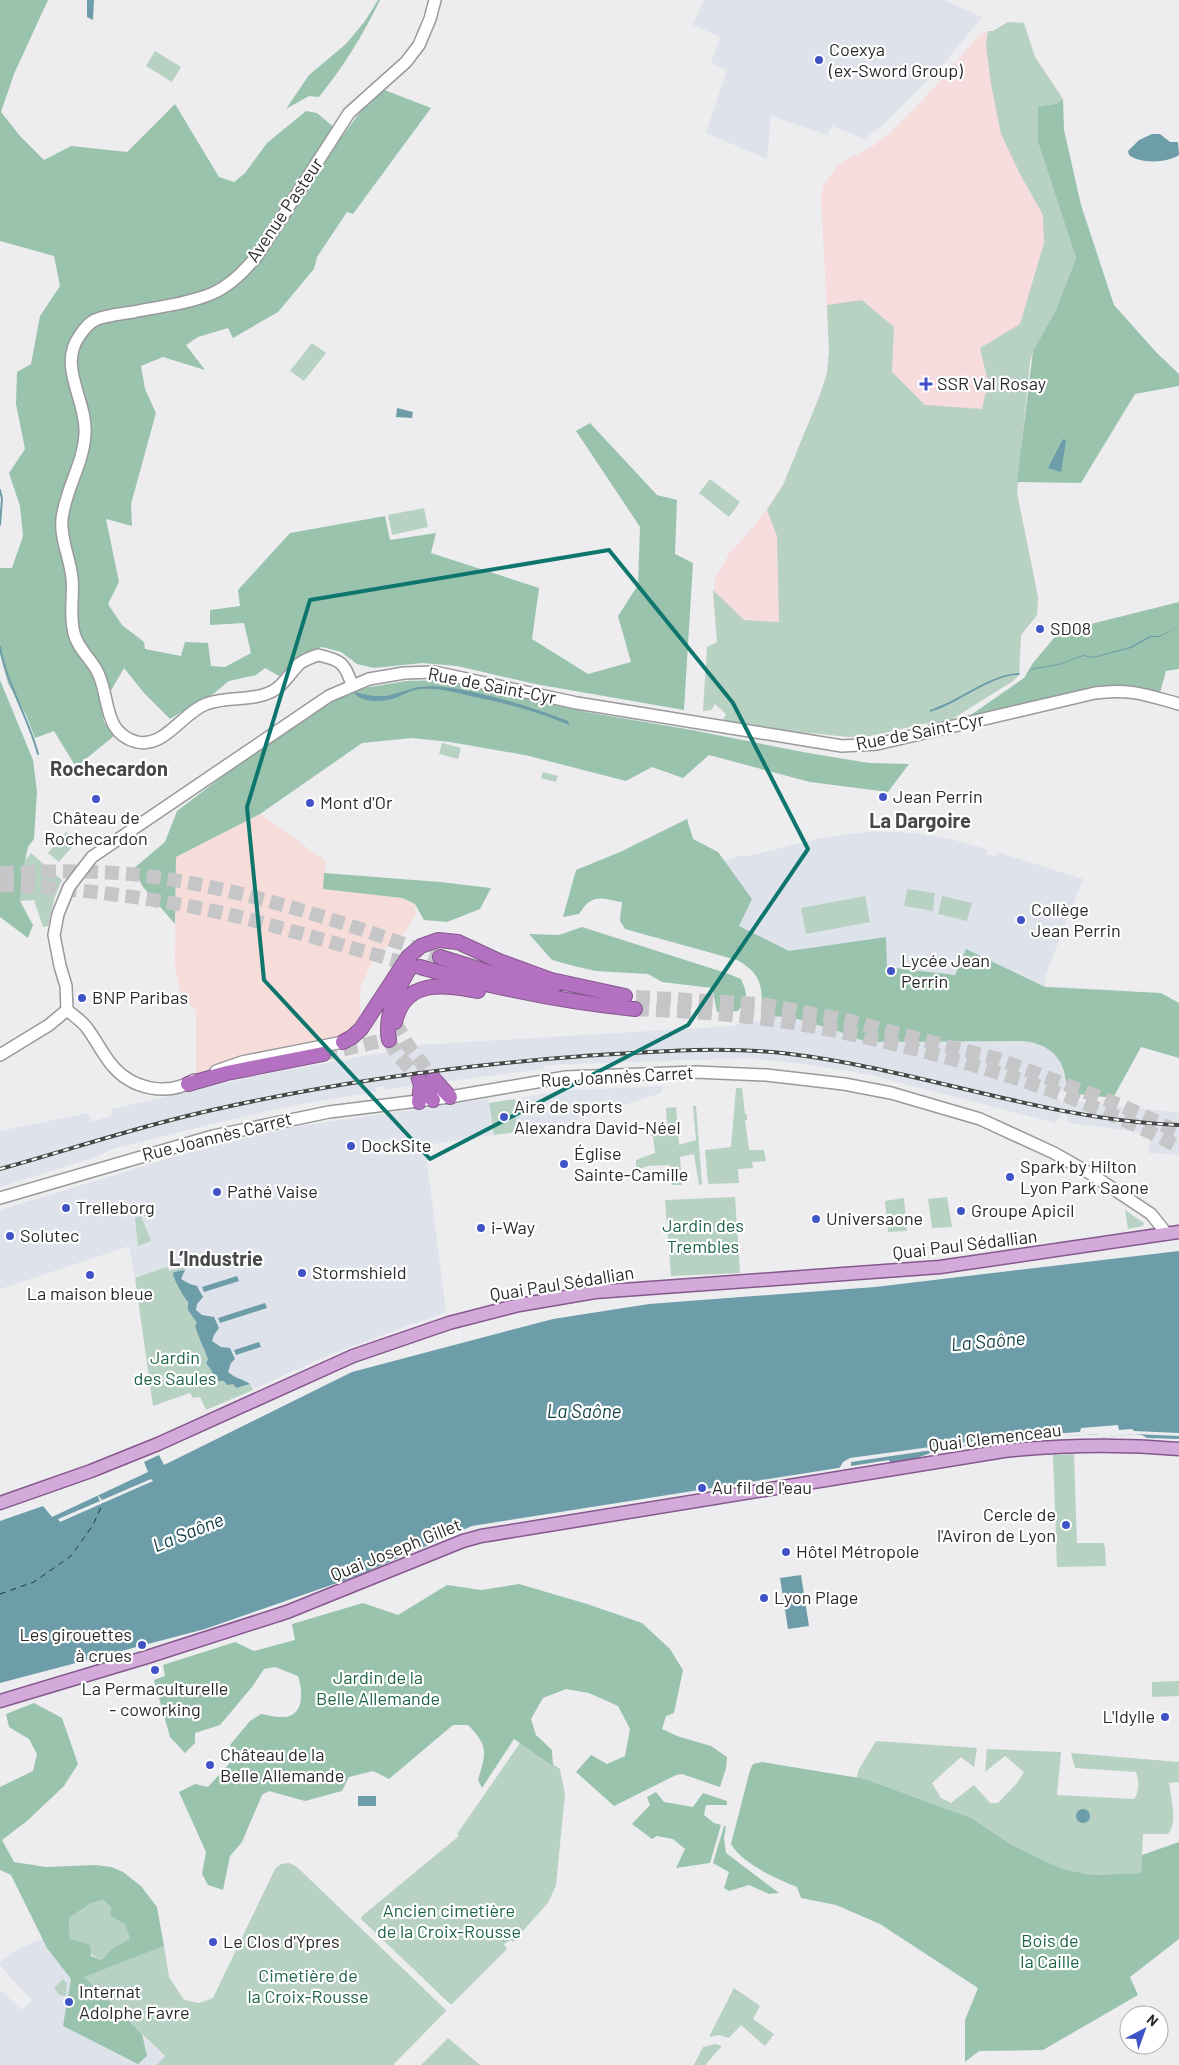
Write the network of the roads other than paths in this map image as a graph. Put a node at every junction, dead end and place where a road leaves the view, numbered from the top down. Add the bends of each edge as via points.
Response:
1 (435, 0) edge
2 (352, 685) junction
3 (1179, 704) edge
4 (483, 954) junction
5 (440, 957) tunnel mouth
6 (420, 967) tunnel mouth
7 (632, 1001) junction
8 (583, 1003) junction
9 (67, 1010) junction
10 (395, 1022) tunnel mouth
11 (389, 1040) tunnel mouth
12 (343, 1042) joint
13 (323, 1054) tunnel mouth
14 (0, 1055) edge
15 (188, 1084) junction
16 (450, 1097) junction
17 (426, 1101) junction
18 (0, 1198) edge
19 (1155, 1218) junction
20 (1173, 1233) edge
21 (1154, 1236) junction
22 (1179, 1449) edge
23 (817, 1480) joint
24 (0, 1503) edge
25 (0, 1701) edge

1 - 2 main road, Avenue Pasteur via 419,45 406,62 349,113 257,256 244,271 212,293 94,321 78,336 71,361 86,431 62,521 73,580 71,617 74,636 96,669 110,719 117,730 127,739 150,742 206,704 262,696 277,688 301,662 318,654 341,662
2 - 3 main road, Rue de Saint-Cyr via 388,676 434,672 577,703 842,746 886,742 1114,690 1136,692
2 - 9 main road, Rue de Saint-Cyr via 330,696 100,851 82,869 69,887 54,935 66,986
4 - 7 highway via 551,980
4 - 11 highway via 443,946 420,955 409,968 394,1002 388,1022
4 - 12 highway via 448,940 421,946 408,957 366,1021
5 - 7 highway via 524,983
6 - 8 highway via 526,993
7 - 8 highway
8 - 10 highway via 430,987 418,990 406,1000
9 - 14 main road
9 - 15 main road via 86,1027 112,1065 136,1084 152,1089 169,1089
12 - 15 main road via 242,1062 201,1076
13 - 15 highway
16 - 17 main road, Rue Joannès Carret
16 - 17 highway via 424,1081
16 - 19 main road, Rue Joannès Carret via 566,1076 628,1073 728,1073 844,1084 933,1104 1022,1137 1091,1174
17 - 18 main road, Rue Joannès Carret via 330,1112 213,1136
19 - 20 main road, Rue Joannès Carret
19 - 21 main road
20 - 21 main road, Quai Paul Sédallian
21 - 24 main road, Quai Paul Sédallian via 940,1267 596,1292 519,1305 449,1323 353,1356 152,1446
22 - 23 main road, Quai Clemenceau via 1110,1445 1031,1448
23 - 25 main road, Quai Joseph Gillet via 462,1541 287,1612

